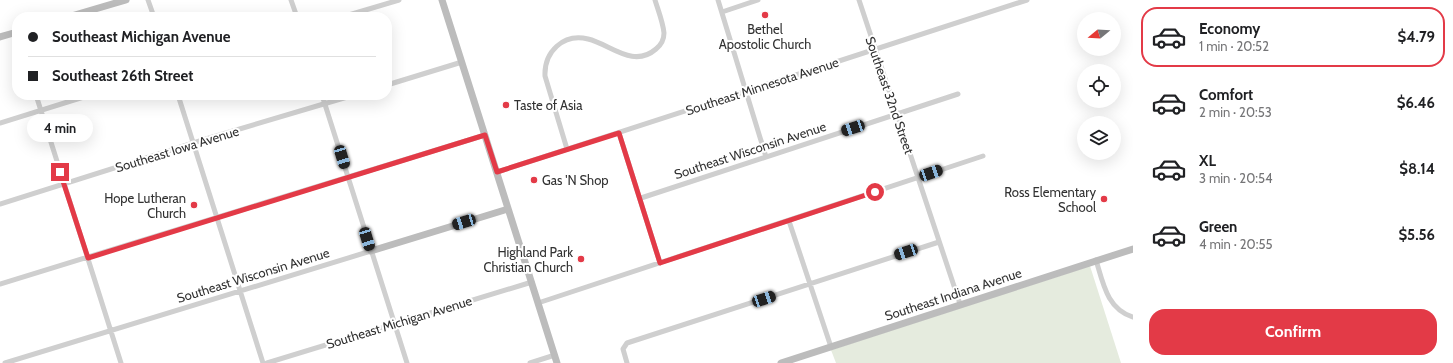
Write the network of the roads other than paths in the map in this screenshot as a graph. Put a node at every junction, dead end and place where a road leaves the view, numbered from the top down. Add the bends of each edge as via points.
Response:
1 (126, 0) edge
2 (148, 0) edge
3 (291, 0) edge
4 (398, 0) edge
5 (442, 0) edge
6 (655, 0) edge
7 (718, 0) edge
8 (758, 0) edge
9 (859, 0) edge
10 (1027, 0) edge
11 (85, 12) edge
12 (152, 12) edge
13 (295, 12) edge
14 (358, 12) edge
15 (722, 12) junction
16 (12, 34) edge
17 (0, 37) edge
18 (874, 49) junction
19 (462, 62) junction
20 (392, 83) edge
21 (746, 91) junction
22 (958, 94) dead end
23 (38, 100) edge
24 (74, 100) edge
25 (180, 100) edge
26 (324, 100) edge
27 (338, 100) edge
28 (325, 104) junction
29 (41, 110) junction
30 (897, 114) junction
31 (0, 123) edge
32 (619, 133) junction
33 (485, 135) junction
34 (193, 143) junction
35 (568, 149) junction
36 (983, 156) dead end
37 (766, 157) junction
38 (497, 172) junction
39 (348, 177) junction
40 (918, 178) junction
41 (64, 184) junction
42 (641, 198) junction
43 (0, 204) edge
44 (508, 209) junction
45 (217, 218) junction
46 (789, 221) junction
47 (939, 242) junction
48 (1133, 249) edge
49 (371, 251) junction
50 (88, 258) junction
51 (1096, 260) junction
52 (660, 263) junction
53 (532, 282) junction
54 (0, 284) edge
55 (809, 284) junction
56 (240, 291) junction
57 (538, 303) junction
58 (960, 304) junction
59 (1133, 317) edge
60 (395, 325) junction
61 (111, 331) junction
62 (831, 346) junction
63 (555, 356) junction
64 (794, 361) edge
65 (5, 363) edge
66 (121, 363) edge
67 (263, 363) edge
68 (267, 363) edge
69 (407, 363) edge
70 (530, 363) edge
71 (557, 363) edge
72 (626, 363) edge
73 (781, 363) edge

1 - 11 street
2 - 12 street
3 - 13 street
4 - 14 street
5 - 19 street
6 - 35 street via 664,35 654,51 641,56 625,56 592,40 576,38 558,44 550,53 545,64 545,76
7 - 15 street
8 - 15 street
9 - 18 street, Southeast 32nd Street
10 - 18 street, Southeast Minnesota Avenue
15 - 21 street
16 - 17 street
18 - 21 street, Southeast Minnesota Avenue
18 - 30 street, Southeast 32nd Street
19 - 20 street
19 - 33 street
21 - 32 street, Southeast Minnesota Avenue
21 - 37 street
22 - 30 street, Southeast Wisconsin Avenue
23 - 29 street
24 - 29 street
25 - 34 street
26 - 28 street
27 - 28 street, Southeast Iowa Avenue
28 - 34 street, Southeast Iowa Avenue
28 - 39 street
29 - 31 street
29 - 41 street
30 - 37 street, Southeast Wisconsin Avenue
30 - 40 street, Southeast 32nd Street
32 - 35 street, Southeast Minnesota Avenue
32 - 42 street
33 - 38 street
33 - 39 street
34 - 41 street, Southeast Iowa Avenue
34 - 45 street
35 - 38 street, Southeast Minnesota Avenue
36 - 40 street
37 - 42 street, Southeast Wisconsin Avenue
38 - 44 street
39 - 45 street
39 - 49 street
40 - 46 street
40 - 47 street, Southeast 32nd Street
41 - 43 street, Southeast Iowa Avenue
41 - 50 street
42 - 52 street
44 - 49 street, Southeast Wisconsin Avenue
44 - 53 street
45 - 50 street
45 - 56 street
46 - 52 street
46 - 55 street
47 - 55 street
47 - 58 street, Southeast 32nd Street
48 - 51 street, Southeast Indiana Avenue
49 - 56 street, Southeast Wisconsin Avenue
49 - 60 street
50 - 54 street
50 - 61 street
51 - 58 street, Southeast Indiana Avenue
51 - 59 street via 1109,300 1119,311
52 - 57 street
53 - 57 street
53 - 60 street, Southeast Michigan Avenue
55 - 62 street
55 - 72 street via 627,343 623,347
56 - 61 street, Southeast Wisconsin Avenue
56 - 67 street
57 - 63 street
58 - 62 street, Southeast Indiana Avenue
60 - 68 street, Southeast Michigan Avenue
60 - 69 street
61 - 65 street, Southeast Wisconsin Avenue
61 - 66 street
62 - 64 street, Southeast Indiana Avenue
63 - 70 street
63 - 71 street
64 - 73 street, Southeast Indiana Avenue

